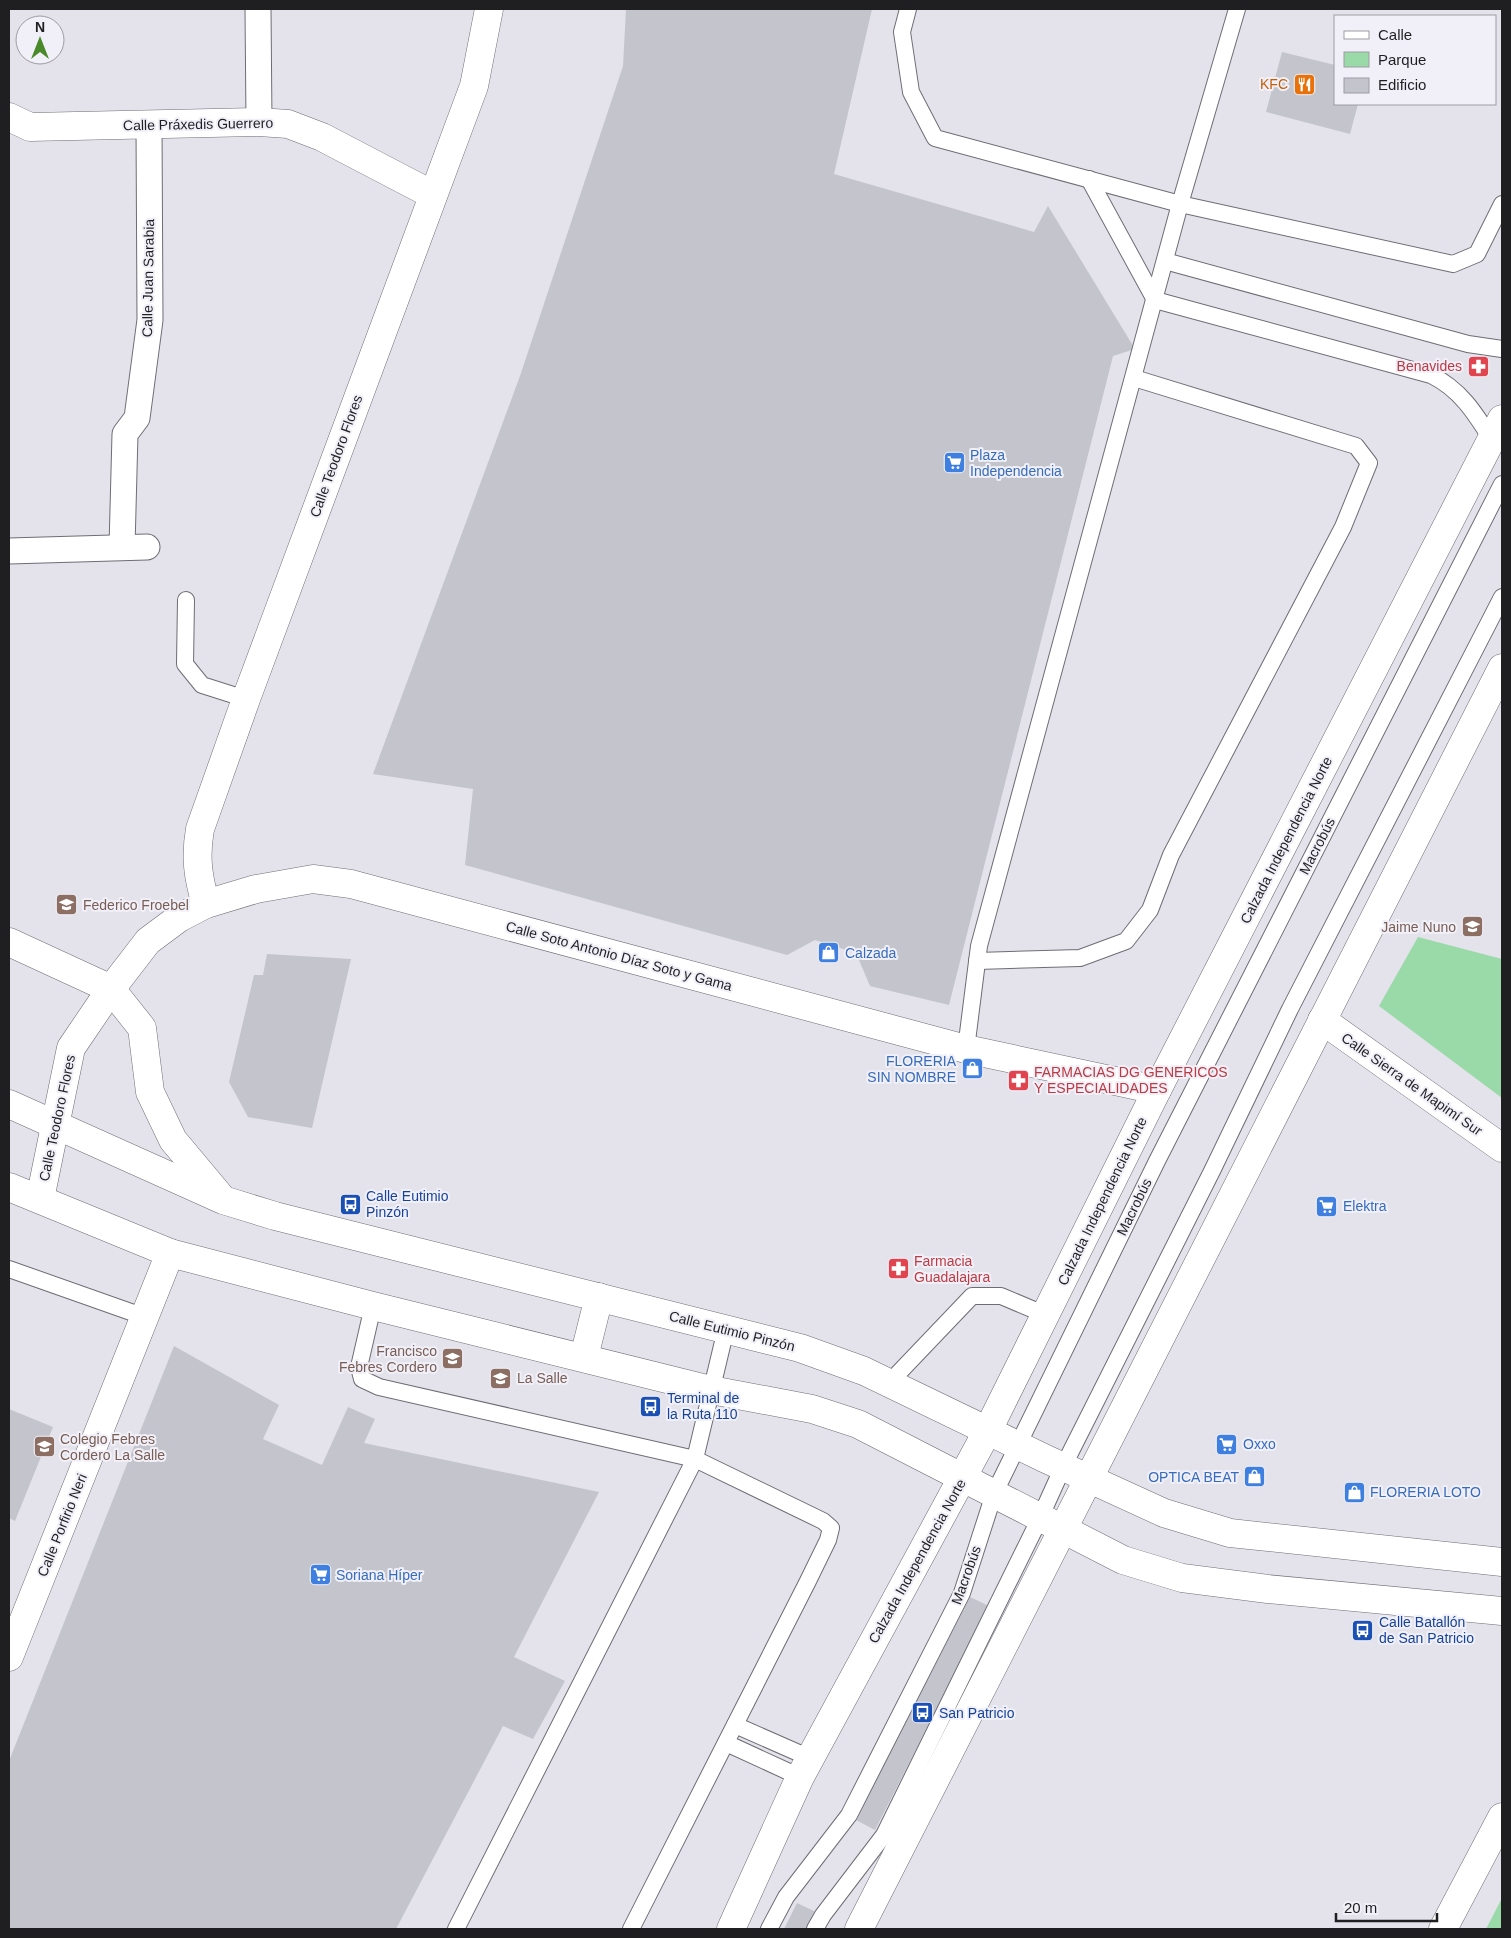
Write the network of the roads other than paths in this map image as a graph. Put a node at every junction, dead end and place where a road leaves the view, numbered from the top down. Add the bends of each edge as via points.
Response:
1 (258, 9) edge
2 (489, 9) edge
3 (908, 9) edge
4 (1237, 9) edge
5 (9, 117) edge
6 (259, 122) junction
7 (150, 124) junction
8 (1089, 180) junction
9 (433, 195) junction
10 (1180, 204) junction
11 (1502, 204) edge
12 (1165, 261) junction
13 (1155, 300) junction
14 (1502, 349) edge
15 (1134, 378) junction
16 (1497, 430) edge
17 (1502, 484) edge
18 (122, 547) junction
19 (147, 547) dead end
20 (9, 551) edge
21 (1502, 597) edge
22 (186, 600) dead end
23 (1502, 668) edge
24 (246, 699) junction
25 (206, 904) junction
26 (9, 942) edge
27 (976, 961) junction
28 (111, 989) junction
29 (1322, 1020) junction
30 (966, 1049) junction
31 (1158, 1090) junction
32 (9, 1104) edge
33 (56, 1125) junction
34 (1502, 1148) edge
35 (9, 1187) edge
36 (40, 1199) junction
37 (223, 1200) junction
38 (170, 1253) junction
39 (9, 1269) edge
40 (599, 1297) junction
41 (373, 1306) junction
42 (1046, 1315) junction
43 (145, 1317) junction
44 (726, 1329) junction
45 (584, 1357) junction
46 (889, 1383) junction
47 (711, 1390) junction
48 (988, 1430) junction
49 (1018, 1445) junction
50 (695, 1459) junction
51 (1054, 1463) junction
52 (963, 1478) junction
53 (1087, 1479) junction
54 (994, 1494) junction
55 (1041, 1519) junction
56 (1502, 1562) edge
57 (1502, 1611) edge
58 (9, 1657) edge
59 (735, 1725) junction
60 (726, 1743) junction
61 (805, 1768) junction
62 (1502, 1817) edge
63 (456, 1929) edge
64 (631, 1929) edge
65 (731, 1929) edge
66 (770, 1929) edge
67 (815, 1929) edge
68 (859, 1929) edge
69 (1443, 1929) edge

1 - 6 street
2 - 9 street, Calle Teodoro Flores via 474,86
3 - 8 lane via 902,32 911,92 935,138
4 - 10 lane
5 - 7 street, Calle Práxedis Guerrero via 30,127
6 - 7 street, Calle Práxedis Guerrero
6 - 9 street, Calle Práxedis Guerrero via 288,124 322,137
7 - 18 street, Calle Juan Sarabia via 150,320 137,418 125,434
8 - 10 lane
8 - 13 lane
9 - 24 street, Calle Teodoro Flores
10 - 11 lane via 1453,264 1477,254
10 - 12 lane
12 - 13 lane
12 - 14 lane via 1468,344
13 - 15 lane
13 - 16 lane via 1431,375 1447,382
15 - 27 lane
15 - 27 lane via 1356,446 1369,463 1343,527 1171,855 1150,910 1126,941 1080,958
16 - 31 street, Calzada Independencia Norte
17 - 49 lane, Macrobús via 1162,1152
18 - 19 street
18 - 20 street
21 - 51 lane via 1290,1009 1212,1171
22 - 24 lane via 185,664 202,685
23 - 29 street
24 - 25 street, Calle Teodoro Flores via 200,829 196,852
25 - 28 street, Calle Soto Antonio Díaz Soto y Gama via 179,918 148,941
25 - 30 street, Calle Soto Antonio Díaz Soto y Gama via 256,889 313,879 351,884
26 - 28 street
27 - 30 lane
28 - 33 street, Calle Teodoro Flores via 71,1048
28 - 37 street via 142,1028 150,1092 173,1140
29 - 34 street, Calle Sierra de Mapimí Sur
29 - 53 street
30 - 31 street, Calle Soto Antonio Díaz Soto y Gama
31 - 42 street, Calzada Independencia Norte
32 - 33 street, Calle Eutimio Pinzón
33 - 36 street, Calle Teodoro Flores
33 - 37 street, Calle Eutimio Pinzón
35 - 36 street
36 - 38 street
37 - 40 street, Calle Eutimio Pinzón via 275,1216
38 - 41 street
38 - 43 street, Calle Porfirio Neri
39 - 43 lane
40 - 44 street, Calle Eutimio Pinzón
40 - 45 street
41 - 45 street
41 - 50 lane via 359,1367 362,1379 379,1387
42 - 46 lane via 1001,1296 972,1296
42 - 48 street, Calzada Independencia Norte
43 - 58 street, Calle Porfirio Neri
44 - 46 street, Calle Eutimio Pinzón via 800,1348
44 - 47 lane
45 - 47 street
46 - 48 street, Calle Eutimio Pinzón
47 - 50 lane
47 - 52 street via 812,1409 858,1424
48 - 49 street, Calle Eutimio Pinzón
48 - 52 street, Calzada Independencia Norte
49 - 51 street, Calle Eutimio Pinzón
49 - 54 lane, Macrobús
50 - 59 lane via 823,1520 831,1528 828,1540
50 - 63 lane
51 - 53 street
51 - 55 lane
52 - 54 street
52 - 61 street, Calzada Independencia Norte
53 - 55 street
53 - 56 street via 1164,1513 1230,1533
54 - 55 street
54 - 66 lane, Macrobús via 962,1593 849,1815 786,1897
55 - 57 street via 1123,1560 1182,1578
55 - 67 lane via 884,1835 822,1915
55 - 68 street
59 - 60 lane
59 - 61 lane
60 - 61 lane
60 - 64 lane
61 - 65 street, Calzada Independencia Norte
62 - 69 street

